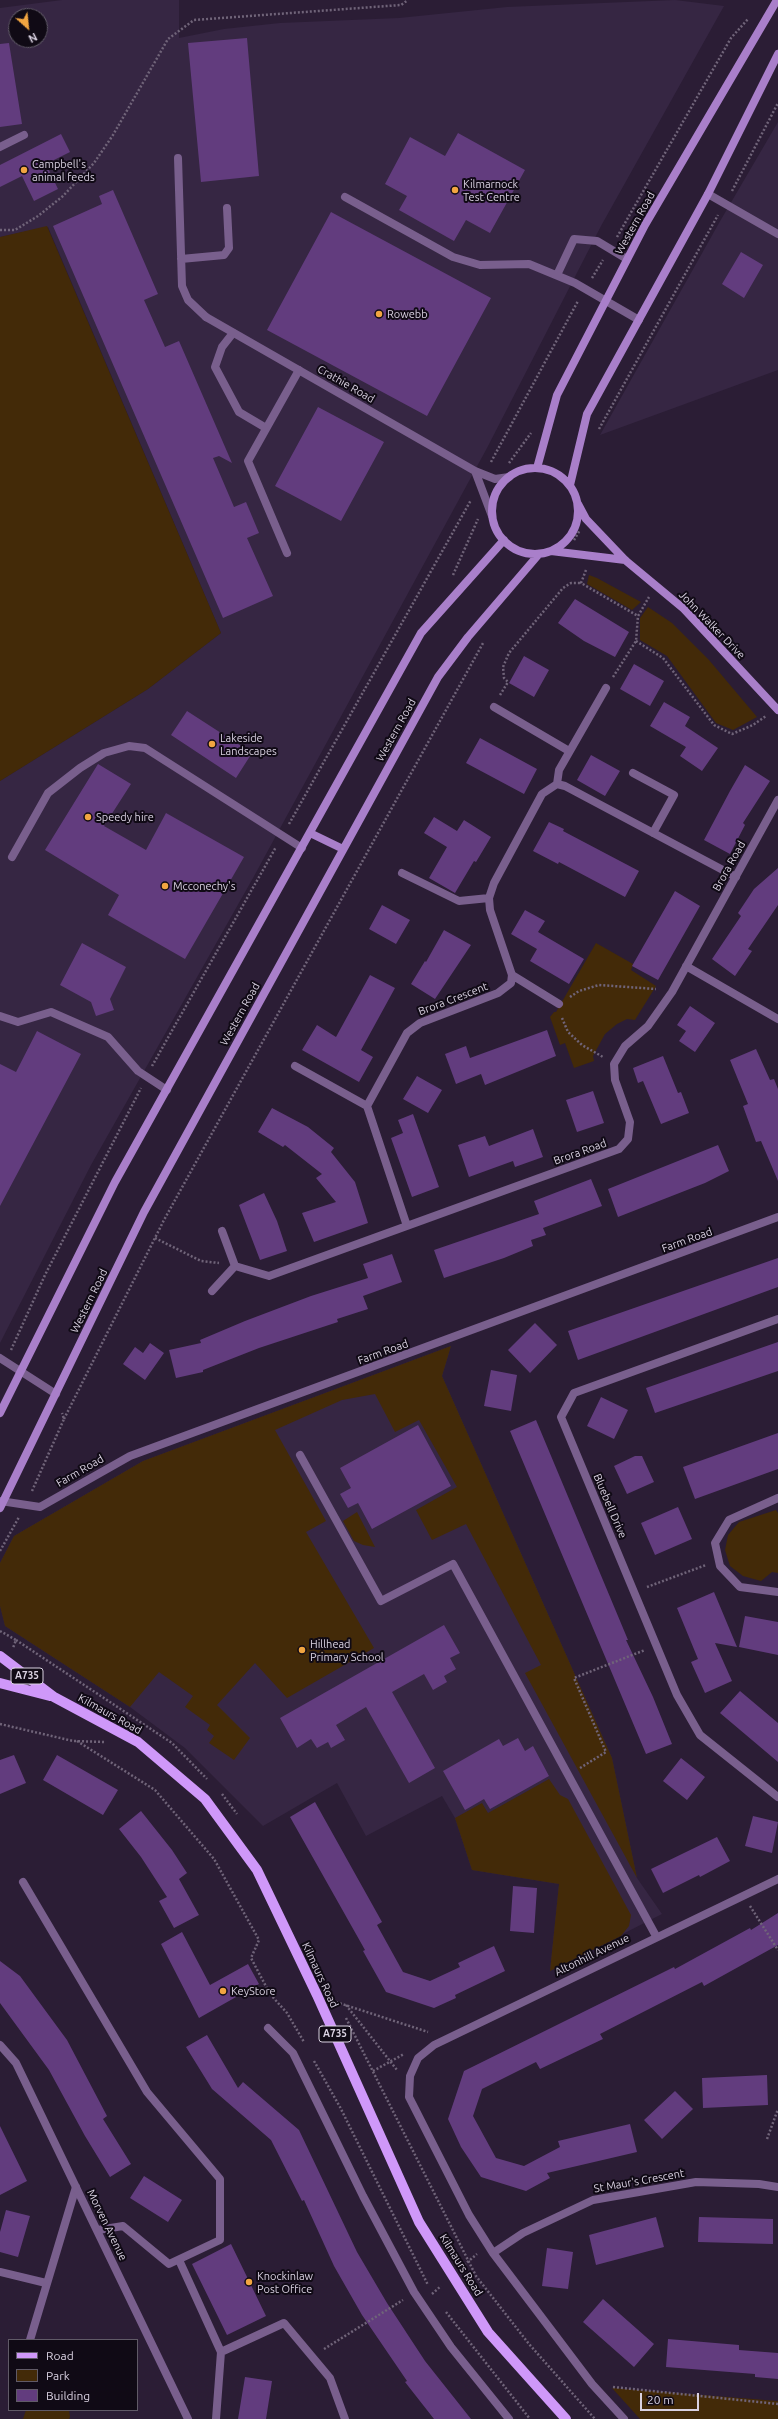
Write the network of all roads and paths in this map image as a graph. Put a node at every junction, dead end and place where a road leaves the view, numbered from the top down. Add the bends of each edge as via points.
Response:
1 (408, 0) edge
2 (777, 0) edge
3 (750, 17) dead end
4 (778, 54) edge
5 (778, 103) edge
6 (24, 135) dead end
7 (0, 147) edge
8 (178, 158) dead end
9 (708, 194) junction
10 (346, 196) dead end
11 (725, 203) junction
12 (227, 208) dead end
13 (0, 230) edge
14 (778, 234) edge
15 (610, 249) junction
16 (182, 259) junction
17 (627, 259) junction
18 (557, 275) junction
19 (585, 289) junction
20 (605, 302) junction
21 (639, 320) junction
22 (233, 333) junction
23 (299, 370) junction
24 (266, 428) junction
25 (599, 430) dead end
26 (537, 468) junction
27 (475, 471) junction
28 (484, 474) junction
29 (509, 477) junction
30 (480, 484) junction
31 (570, 485) junction
32 (578, 504) junction
33 (492, 516) junction
34 (586, 519) junction
35 (504, 540) junction
36 (552, 551) junction
37 (287, 553) dead end
38 (566, 553) junction
39 (539, 554) junction
40 (592, 556) junction
41 (625, 560) junction
42 (581, 583) junction
43 (656, 586) junction
44 (638, 616) junction
45 (486, 639) dead end
46 (636, 641) junction
47 (606, 688) joint
48 (494, 707) joint
49 (777, 710) edge
50 (569, 751) junction
51 (633, 773) dead end
52 (557, 784) junction
53 (778, 800) edge
54 (310, 833) junction
55 (653, 833) junction
56 (283, 836) junction
57 (302, 848) junction
58 (343, 849) junction
59 (12, 857) dead end
60 (402, 872) dead end
61 (736, 877) junction
62 (488, 898) junction
63 (686, 966) junction
64 (512, 975) junction
65 (672, 992) junction
66 (559, 1004) junction
67 (0, 1016) edge
68 (778, 1019) edge
69 (614, 1064) junction
70 (295, 1066) dead end
71 (146, 1077) junction
72 (167, 1090) junction
73 (367, 1106) junction
74 (778, 1217) edge
75 (407, 1226) junction
76 (222, 1231) dead end
77 (155, 1238) junction
78 (235, 1266) junction
79 (212, 1291) dead end
80 (778, 1319) edge
81 (3, 1360) edge
82 (20, 1372) junction
83 (56, 1394) junction
84 (0, 1413) edge
85 (64, 1419) junction
86 (300, 1455) dead end
87 (778, 1498) edge
88 (1, 1504) edge
89 (26, 1504) junction
90 (0, 1551) edge
91 (718, 1560) junction
92 (634, 1592) junction
93 (778, 1592) edge
94 (656, 1645) junction
95 (0, 1656) edge
96 (0, 1683) edge
97 (54, 1697) junction
98 (0, 1724) edge
99 (77, 1741) junction
100 (107, 1742) dead end
101 (572, 1782) junction
102 (778, 1797) edge
103 (778, 1879) edge
104 (23, 1882) dead end
105 (743, 1895) junction
106 (656, 1936) junction
107 (778, 1950) edge
108 (317, 1995) junction
109 (346, 2004) junction
110 (268, 2028) dead end
111 (447, 2038) junction
112 (0, 2045) edge
113 (306, 2046) dead end
114 (314, 2060) dead end
115 (410, 2086) junction
116 (778, 2109) edge
117 (767, 2139) dead end
118 (76, 2187) junction
119 (778, 2187) edge
120 (98, 2230) junction
121 (493, 2253) junction
122 (179, 2260) junction
123 (0, 2272) edge
124 (46, 2283) junction
125 (433, 2295) dead end
126 (442, 2307) dead end
127 (30, 2339) edge
128 (221, 2352) junction
129 (592, 2384) junction
130 (778, 2404) edge
131 (188, 2419) edge
132 (216, 2419) edge
133 (345, 2419) edge
134 (510, 2419) edge
135 (530, 2419) edge
136 (566, 2419) edge
137 (624, 2419) edge

1 - 13 path via 402,5 194,20 168,40 94,163 63,196 38,216 15,230
2 - 17 main road, Western Road via 644,225
3 - 15 path via 731,38
4 - 9 main road
5 - 11 path
6 - 7 street
8 - 16 street, Crathie Road
9 - 11 street
9 - 21 main road
10 - 18 street via 453,257 480,265 529,264
11 - 14 street
11 - 25 path
12 - 16 street via 229,248 224,254
15 - 17 street
15 - 18 street via 597,241 574,238
15 - 19 path
16 - 22 street, Crathie Road via 182,286 188,300 206,317
17 - 20 main road, Western Road
18 - 19 street
19 - 20 street
19 - 28 path
20 - 21 street
20 - 26 main road, Western Road via 557,395
21 - 31 main road via 587,414
22 - 23 street, Crathie Road
22 - 24 street via 222,347 215,367 239,412
23 - 24 street
23 - 27 street, Crathie Road
24 - 37 street via 248,461
26 - 29 main road via 522,470
26 - 31 main road via 550,470
27 - 28 street, Crathie Road
27 - 30 street
28 - 29 street, Crathie Road via 495,479
29 - 33 main road via 499,487 493,501
30 - 33 street
30 - 56 path
31 - 32 main road
32 - 34 main road, John Walker Drive
32 - 36 main road via 578,519 573,532 564,543
33 - 35 main road via 496,529
34 - 38 path
34 - 41 main road, John Walker Drive
35 - 39 main road via 520,551
35 - 54 main road via 421,633
36 - 38 main road
36 - 39 main road
38 - 40 main road
39 - 58 main road, Western Road via 468,637 438,677
40 - 41 main road
40 - 42 path
41 - 43 main road, John Walker Drive
42 - 44 path
42 - 48 path via 571,583 563,588 509,653 502,667 504,678 508,682
43 - 44 path
43 - 49 main road, John Walker Drive via 684,608
44 - 46 path
45 - 77 path
46 - 47 path
46 - 49 path via 663,658 714,725 732,734
47 - 50 street
48 - 50 street
50 - 52 street via 559,770
51 - 55 street via 674,795
52 - 55 street
52 - 62 street via 542,794
53 - 61 street, Brora Road
54 - 57 main road
54 - 58 main road
55 - 61 street
56 - 57 street
56 - 59 street via 145,748 129,746 98,757 48,793
56 - 71 path
57 - 72 main road
58 - 83 main road, Western Road via 144,1212
60 - 62 street via 459,901
61 - 63 street, Brora Road
62 - 64 street
63 - 65 street, Brora Road
63 - 68 street
64 - 66 street
64 - 73 street, Brora Crescent via 511,983 498,993 420,1023 407,1033
65 - 66 path via 599,985 579,991
65 - 69 street, Brora Road via 648,1026 624,1046
66 - 69 path via 568,1032 582,1045
67 - 71 street via 18,1022 51,1012 108,1037
69 - 75 street, Brora Road via 615,1080 630,1122 628,1139 618,1149
70 - 73 street
71 - 72 street
71 - 81 path
72 - 82 main road via 115,1182
73 - 75 street
74 - 89 street, Farm Road via 130,1456 40,1507
75 - 78 street, Brora Road via 269,1276
76 - 78 street
77 - 78 path via 201,1261
77 - 85 path
78 - 79 street
80 - 92 street, Bluebell Drive via 574,1393 561,1417
81 - 82 street
82 - 83 street
82 - 84 main road
83 - 85 path
83 - 88 main road, Western Road
85 - 89 path
86 - 101 street via 381,1601 453,1564
87 - 91 street via 729,1520 715,1543
88 - 89 street, Farm Road
89 - 90 path
91 - 92 path
91 - 93 street via 720,1566 740,1587
92 - 94 street, Bluebell Drive
94 - 101 path via 574,1678 606,1752 578,1770
94 - 102 street, Bluebell Drive via 677,1695 700,1735
95 - 97 main road, Kilmaurs Road / A735
96 - 97 main road, Kilmaurs Road / A735
97 - 108 main road, Kilmaurs Road / A735 via 138,1742 205,1799 257,1870
98 - 99 path
99 - 100 path
99 - 113 path via 155,1790 214,1859 259,1940 251,1958 270,1994 287,2013
101 - 106 street
103 - 105 street, Altonhill Avenue
104 - 122 street via 147,2092 220,2179 220,2240
105 - 106 street, Altonhill Avenue
105 - 107 path
106 - 111 street, Altonhill Avenue
108 - 109 path
108 - 136 main road, Kilmaurs Road / A735 via 419,2222 488,2332
109 - 111 path
109 - 115 path
110 - 134 street via 293,2053 363,2196 414,2292 451,2347
111 - 115 street, Altonhill Avenue via 434,2044 418,2058 410,2076
112 - 118 street, Morven Avenue via 16,2062
114 - 125 path
115 - 121 street via 409,2096 430,2139 469,2215
116 - 117 path
118 - 120 street, Morven Avenue
118 - 124 street
119 - 121 street, St Maur's Crescent via 696,2182 593,2200 523,2233
120 - 122 street via 124,2226 169,2264
120 - 131 street, Morven Avenue
121 - 129 street
122 - 128 street
123 - 124 street
124 - 127 street
126 - 135 path
128 - 132 street
128 - 133 street via 284,2322 330,2378
129 - 130 path
129 - 137 street

